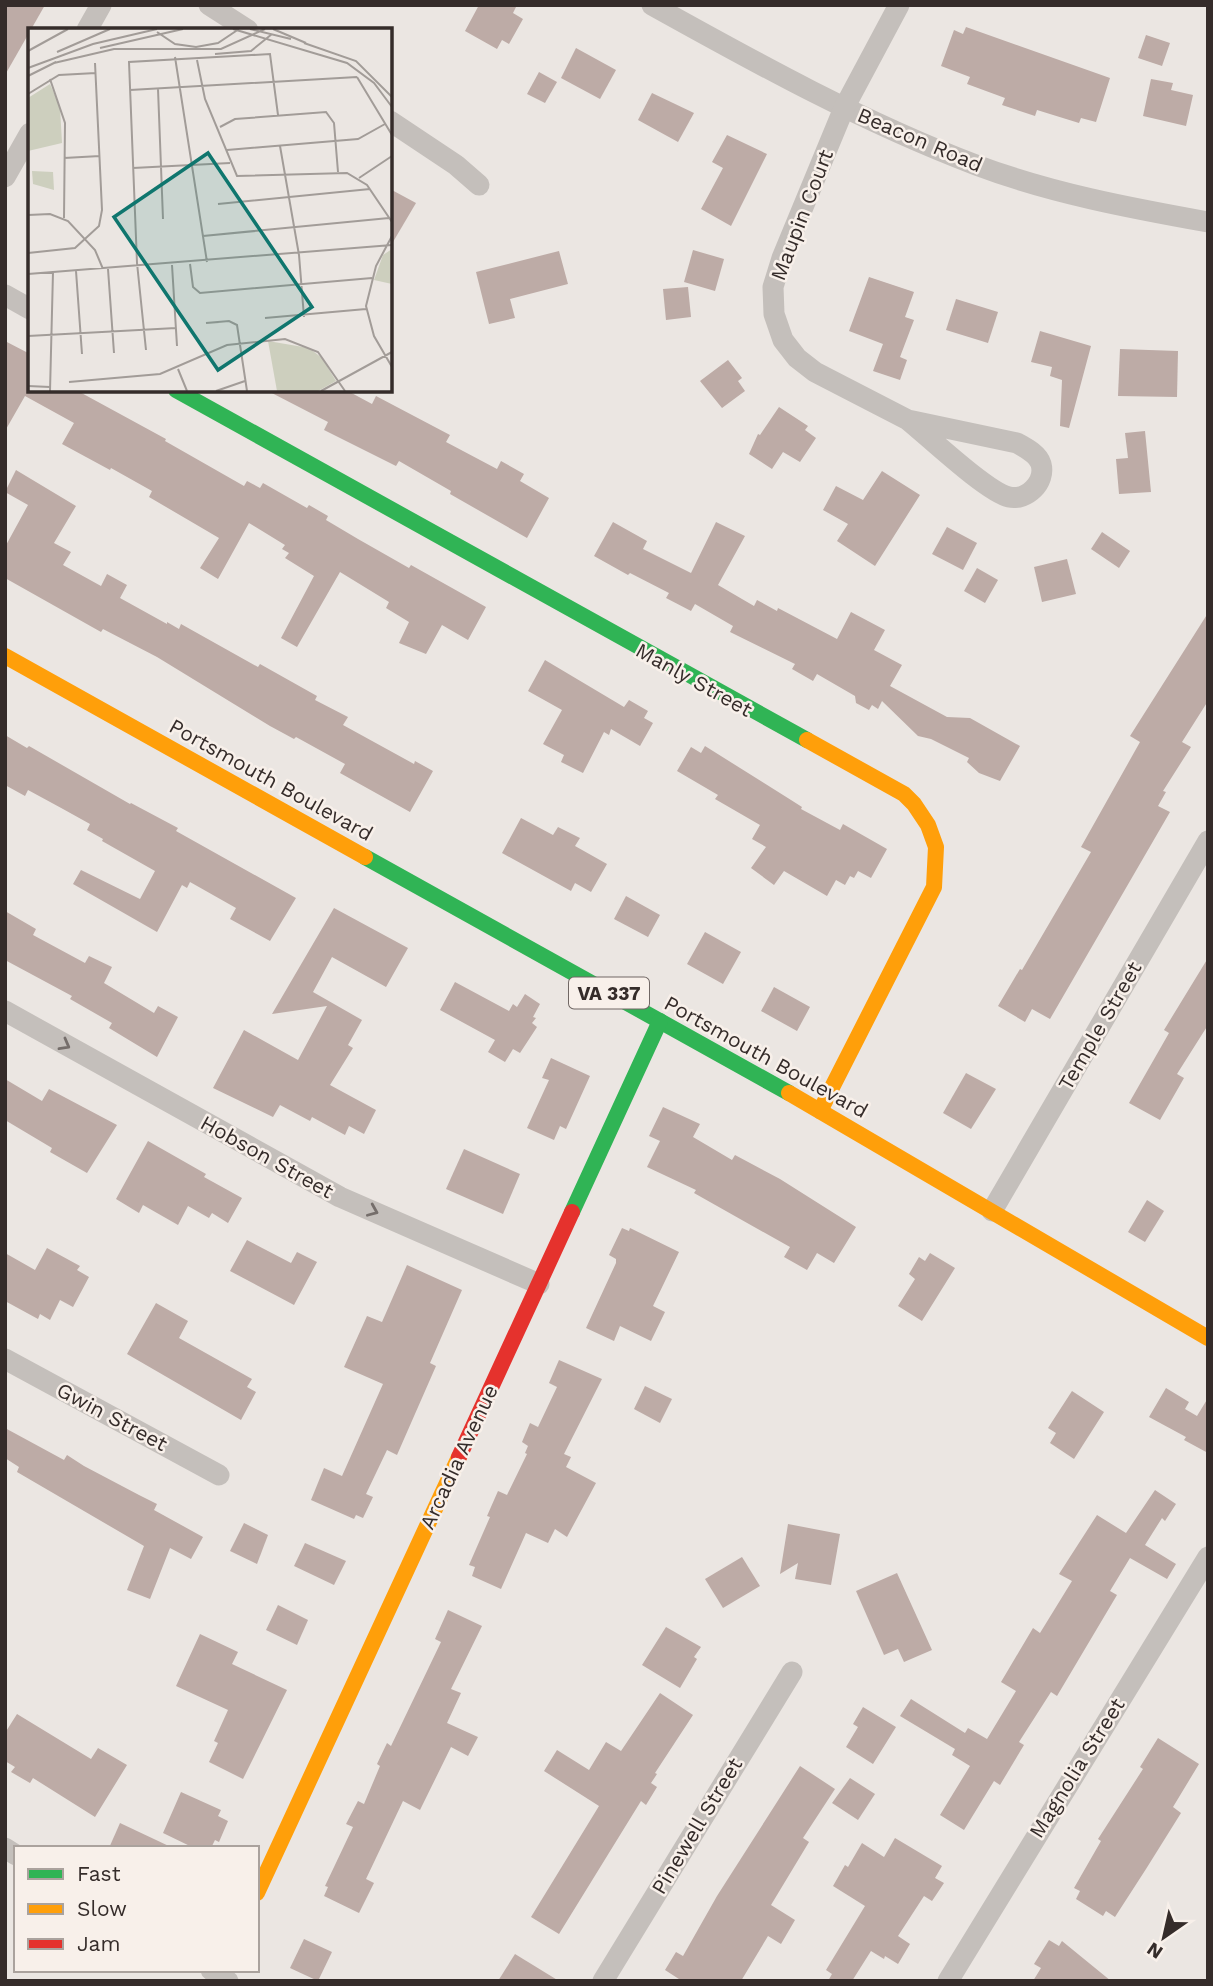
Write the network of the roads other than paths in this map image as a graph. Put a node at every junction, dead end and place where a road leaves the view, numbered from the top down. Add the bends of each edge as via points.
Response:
1 (101, 5) edge
2 (209, 5) edge
3 (653, 5) edge
4 (899, 5) edge
5 (88, 28) edge
6 (245, 28) edge
7 (844, 108) junction
8 (392, 122) edge
9 (28, 137) edge
10 (5, 177) edge
11 (479, 184) dead end
12 (1208, 222) edge
13 (5, 295) edge
14 (28, 308) edge
15 (180, 392) edge
16 (908, 420) junction
17 (5, 656) edge
18 (1208, 841) edge
19 (5, 1012) edge
20 (660, 1021) junction
21 (820, 1111) junction
22 (992, 1211) junction
23 (539, 1284) junction
24 (1208, 1338) edge
25 (5, 1359) edge
26 (219, 1475) dead end
27 (1208, 1556) edge
28 (792, 1672) dead end
29 (259, 1889) edge
30 (603, 1981) edge
31 (948, 1981) edge

1 - 5 street
2 - 6 street
3 - 7 street, Beacon Road
4 - 7 street, Maupin Court
7 - 12 street, Beacon Road via 978,166 1033,184
7 - 16 street, Maupin Court via 782,258 773,287 774,314 783,340 797,358
8 - 11 street
9 - 10 street
13 - 14 street
15 - 21 street, Manly Street via 904,794 920,810 937,851 934,887
16 - 16 street, Maupin Court via 1017,443 1041,462 1037,486 1027,495 1007,496 982,482
17 - 20 street, Portsmouth Boulevard / VA 337
18 - 22 street, Temple Street
19 -> 23 street, Hobson Street via 340,1197
20 - 21 street, Portsmouth Boulevard / VA 337
20 - 23 street, Arcadia Avenue
21 - 22 street, Portsmouth Boulevard / VA 337
22 - 24 street, Portsmouth Boulevard / VA 337
23 - 29 street, Arcadia Avenue
25 - 26 street, Gwin Street
27 - 31 street, Magnolia Street
28 - 30 street, Pinewell Street

